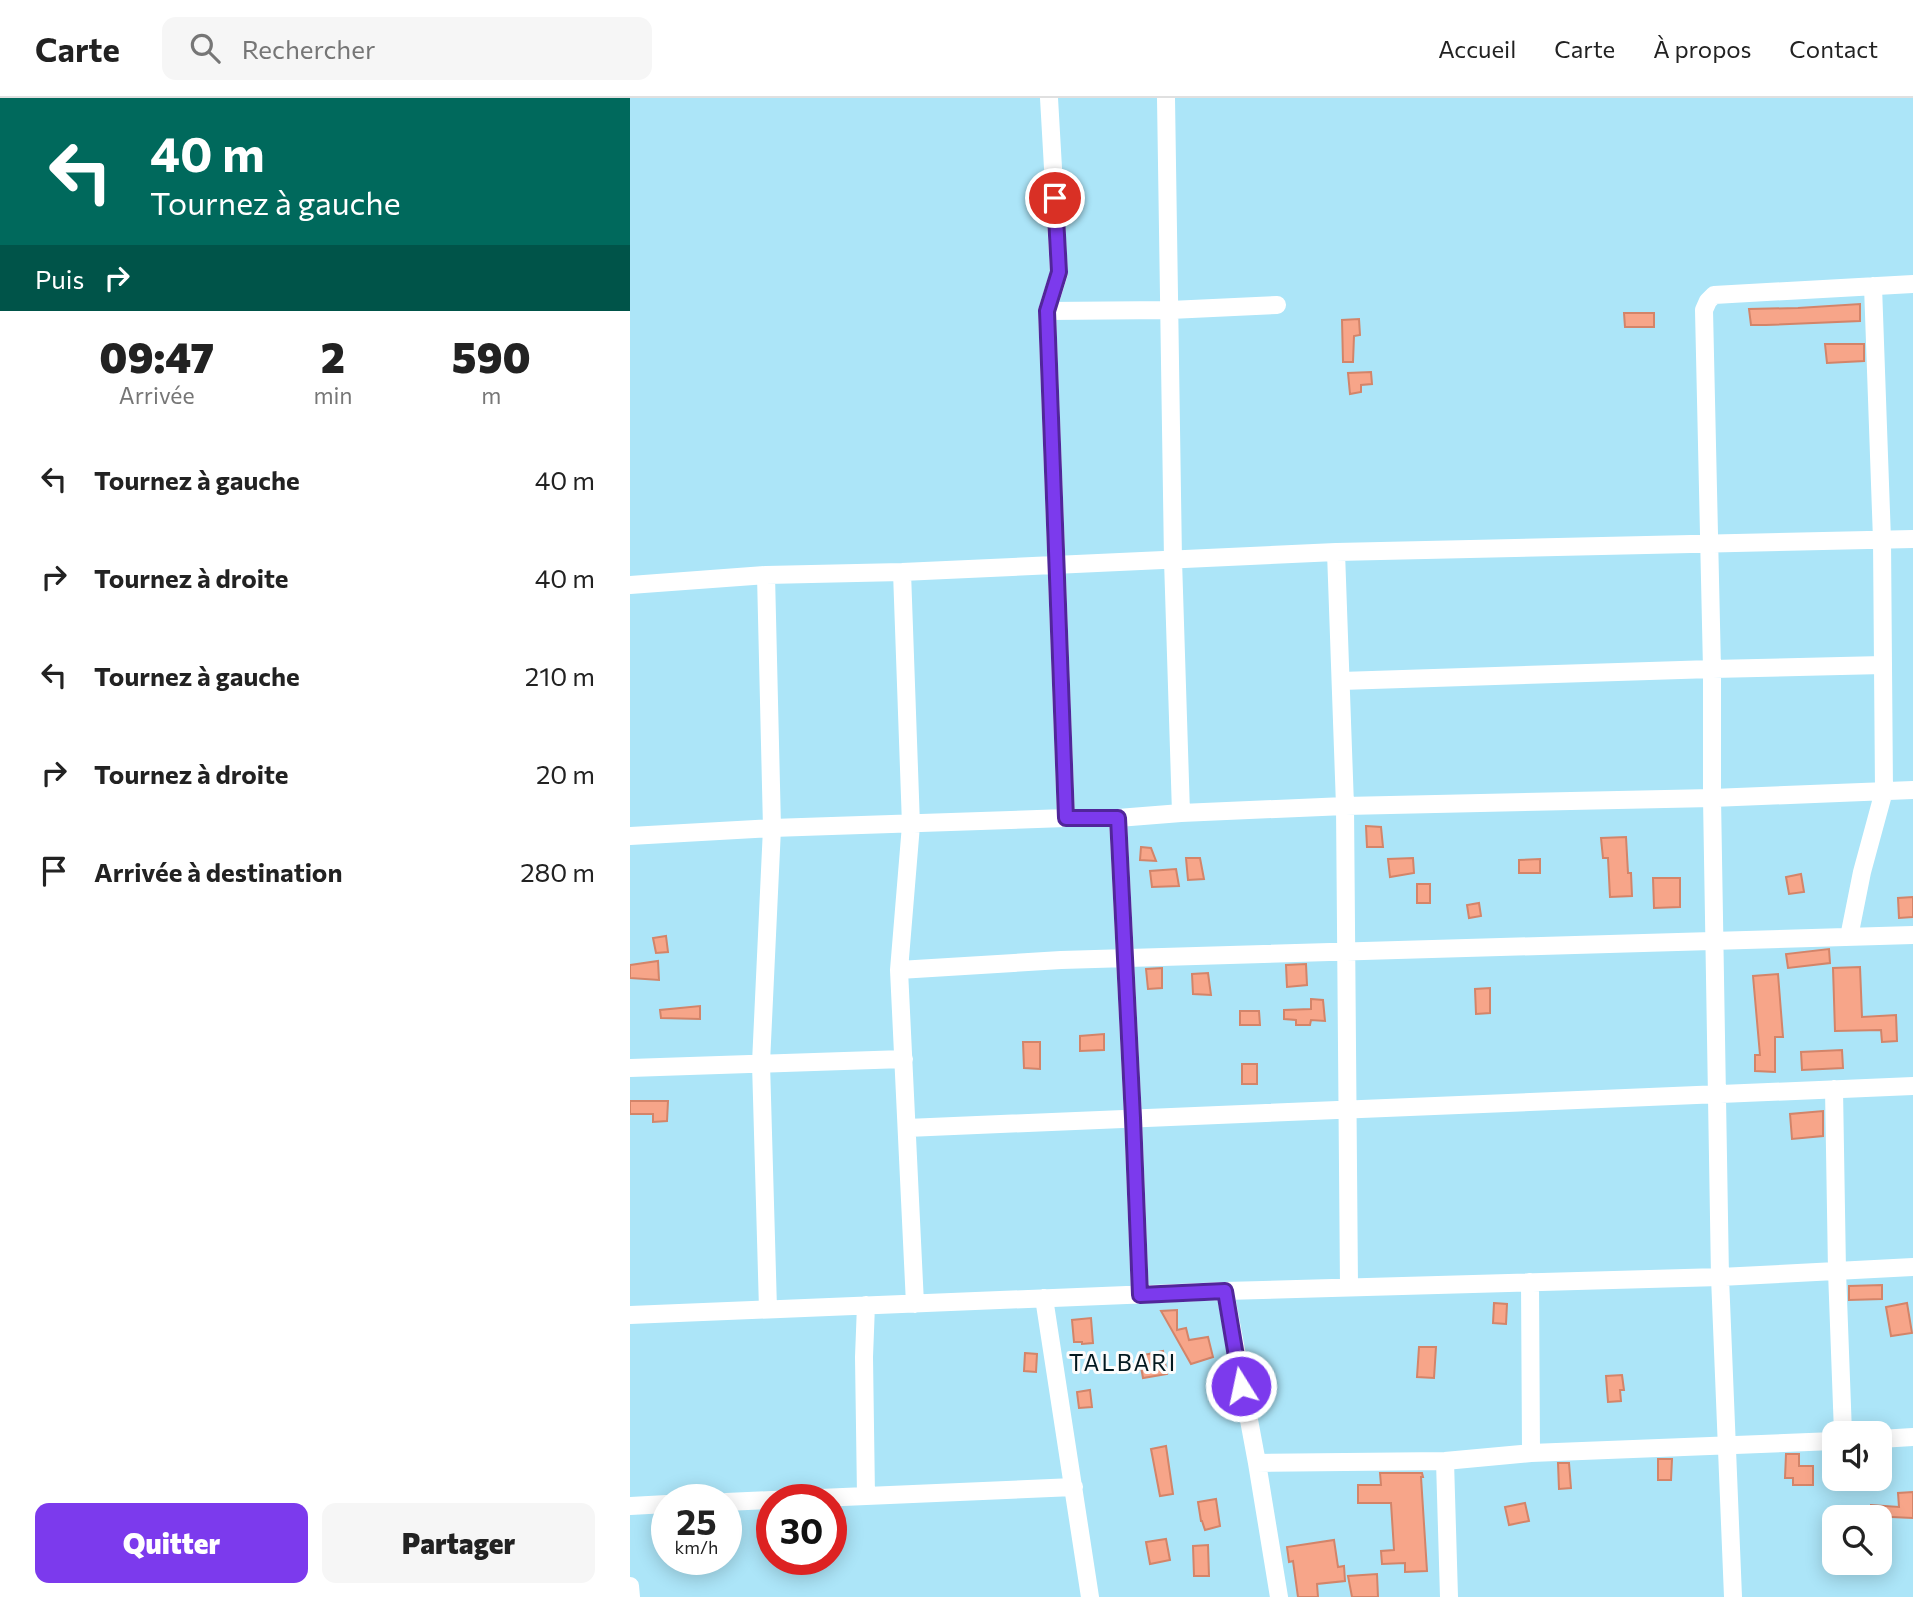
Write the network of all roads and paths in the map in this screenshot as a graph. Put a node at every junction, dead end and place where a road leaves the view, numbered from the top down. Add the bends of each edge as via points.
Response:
1 (1049, 98) edge
2 (1166, 98) edge
3 (1913, 284) edge
4 (1872, 286) junction
5 (1277, 305) dead end
6 (1170, 310) junction
7 (1047, 311) junction
8 (1913, 539) edge
9 (1882, 540) junction
10 (1710, 543) junction
11 (1336, 552) junction
12 (1173, 561) junction
13 (1057, 565) junction
14 (902, 572) junction
15 (766, 575) junction
16 (630, 585) edge
17 (1883, 665) junction
18 (1712, 669) junction
19 (1341, 681) junction
20 (1913, 790) edge
21 (1884, 791) junction
22 (1712, 798) junction
23 (1345, 806) junction
24 (1181, 813) junction
25 (1066, 818) junction
26 (1118, 818) junction
27 (911, 825) junction
28 (772, 828) junction
29 (630, 836) edge
30 (1913, 935) edge
31 (1849, 937) junction
32 (1716, 940) junction
33 (1347, 952) junction
34 (1125, 958) junction
35 (899, 970) junction
36 (904, 1059) junction
37 (761, 1063) junction
38 (630, 1068) edge
39 (1913, 1086) edge
40 (1834, 1089) junction
41 (1717, 1093) junction
42 (1347, 1109) junction
43 (1133, 1118) junction
44 (907, 1128) junction
45 (1913, 1267) edge
46 (1837, 1270) junction
47 (1720, 1277) junction
48 (1530, 1282) junction
49 (1349, 1287) junction
50 (1225, 1291) junction
51 (1140, 1295) junction
52 (1044, 1298) junction
53 (915, 1304) junction
54 (866, 1306) junction
55 (768, 1309) junction
56 (630, 1315) edge
57 (1843, 1421) edge
58 (1913, 1437) edge
59 (1892, 1438) edge
60 (1822, 1441) edge
61 (1727, 1445) junction
62 (1531, 1453) junction
63 (1445, 1461) junction
64 (1257, 1463) junction
65 (1074, 1487) junction
66 (866, 1496) junction
67 (847, 1497) edge
68 (651, 1505) edge
69 (630, 1506) edge
70 (630, 1586) edge
71 (631, 1597) edge
72 (1090, 1597) edge
73 (1279, 1597) edge
74 (1449, 1597) edge
75 (1733, 1597) edge

1 - 7 street via 1059,272
2 - 6 street
3 - 4 street
4 - 9 street
4 - 10 street via 1714,295 1707,301
5 - 6 street
6 - 7 street
6 - 12 street
7 - 13 street
8 - 9 street
9 - 10 street
9 - 17 street
10 - 11 street
10 - 18 street
11 - 12 street
11 - 19 street
12 - 13 street
12 - 24 street
13 - 14 street
13 - 25 street
14 - 15 street
14 - 27 street
15 - 16 street
15 - 28 street
17 - 18 street
17 - 21 street
18 - 19 street
18 - 22 street
19 - 23 street
20 - 21 street
21 - 22 street
21 - 31 street
22 - 23 street
22 - 32 street
23 - 24 street
23 - 33 street
24 - 26 street
25 - 26 street
25 - 27 street
26 - 34 street
27 - 28 street
27 - 35 street
28 - 29 street
28 - 37 street
30 - 31 street
31 - 32 street
32 - 33 street
32 - 41 street
33 - 34 street
33 - 42 street
34 - 35 street
34 - 43 street
35 - 36 street
36 - 37 street
36 - 44 street
37 - 38 street
37 - 55 street
39 - 40 street
40 - 41 street
40 - 46 street
41 - 42 street
41 - 47 street
42 - 43 street
42 - 49 street
43 - 44 street
43 - 51 street
44 - 53 street
45 - 46 street
46 - 47 street
46 - 57 street
47 - 48 street
47 - 61 street
48 - 49 street
48 - 62 street
49 - 50 street
50 - 51 street
50 - 64 street
51 - 52 street
52 - 53 street
52 - 65 street
53 - 54 street
54 - 55 street
54 - 66 street
55 - 56 street
58 - 59 street
60 - 61 street
61 - 62 street
61 - 75 street
62 - 63 street
63 - 64 street
63 - 74 street
64 - 73 street
65 - 66 street
65 - 72 street
66 - 67 street
68 - 69 street
70 - 71 street

